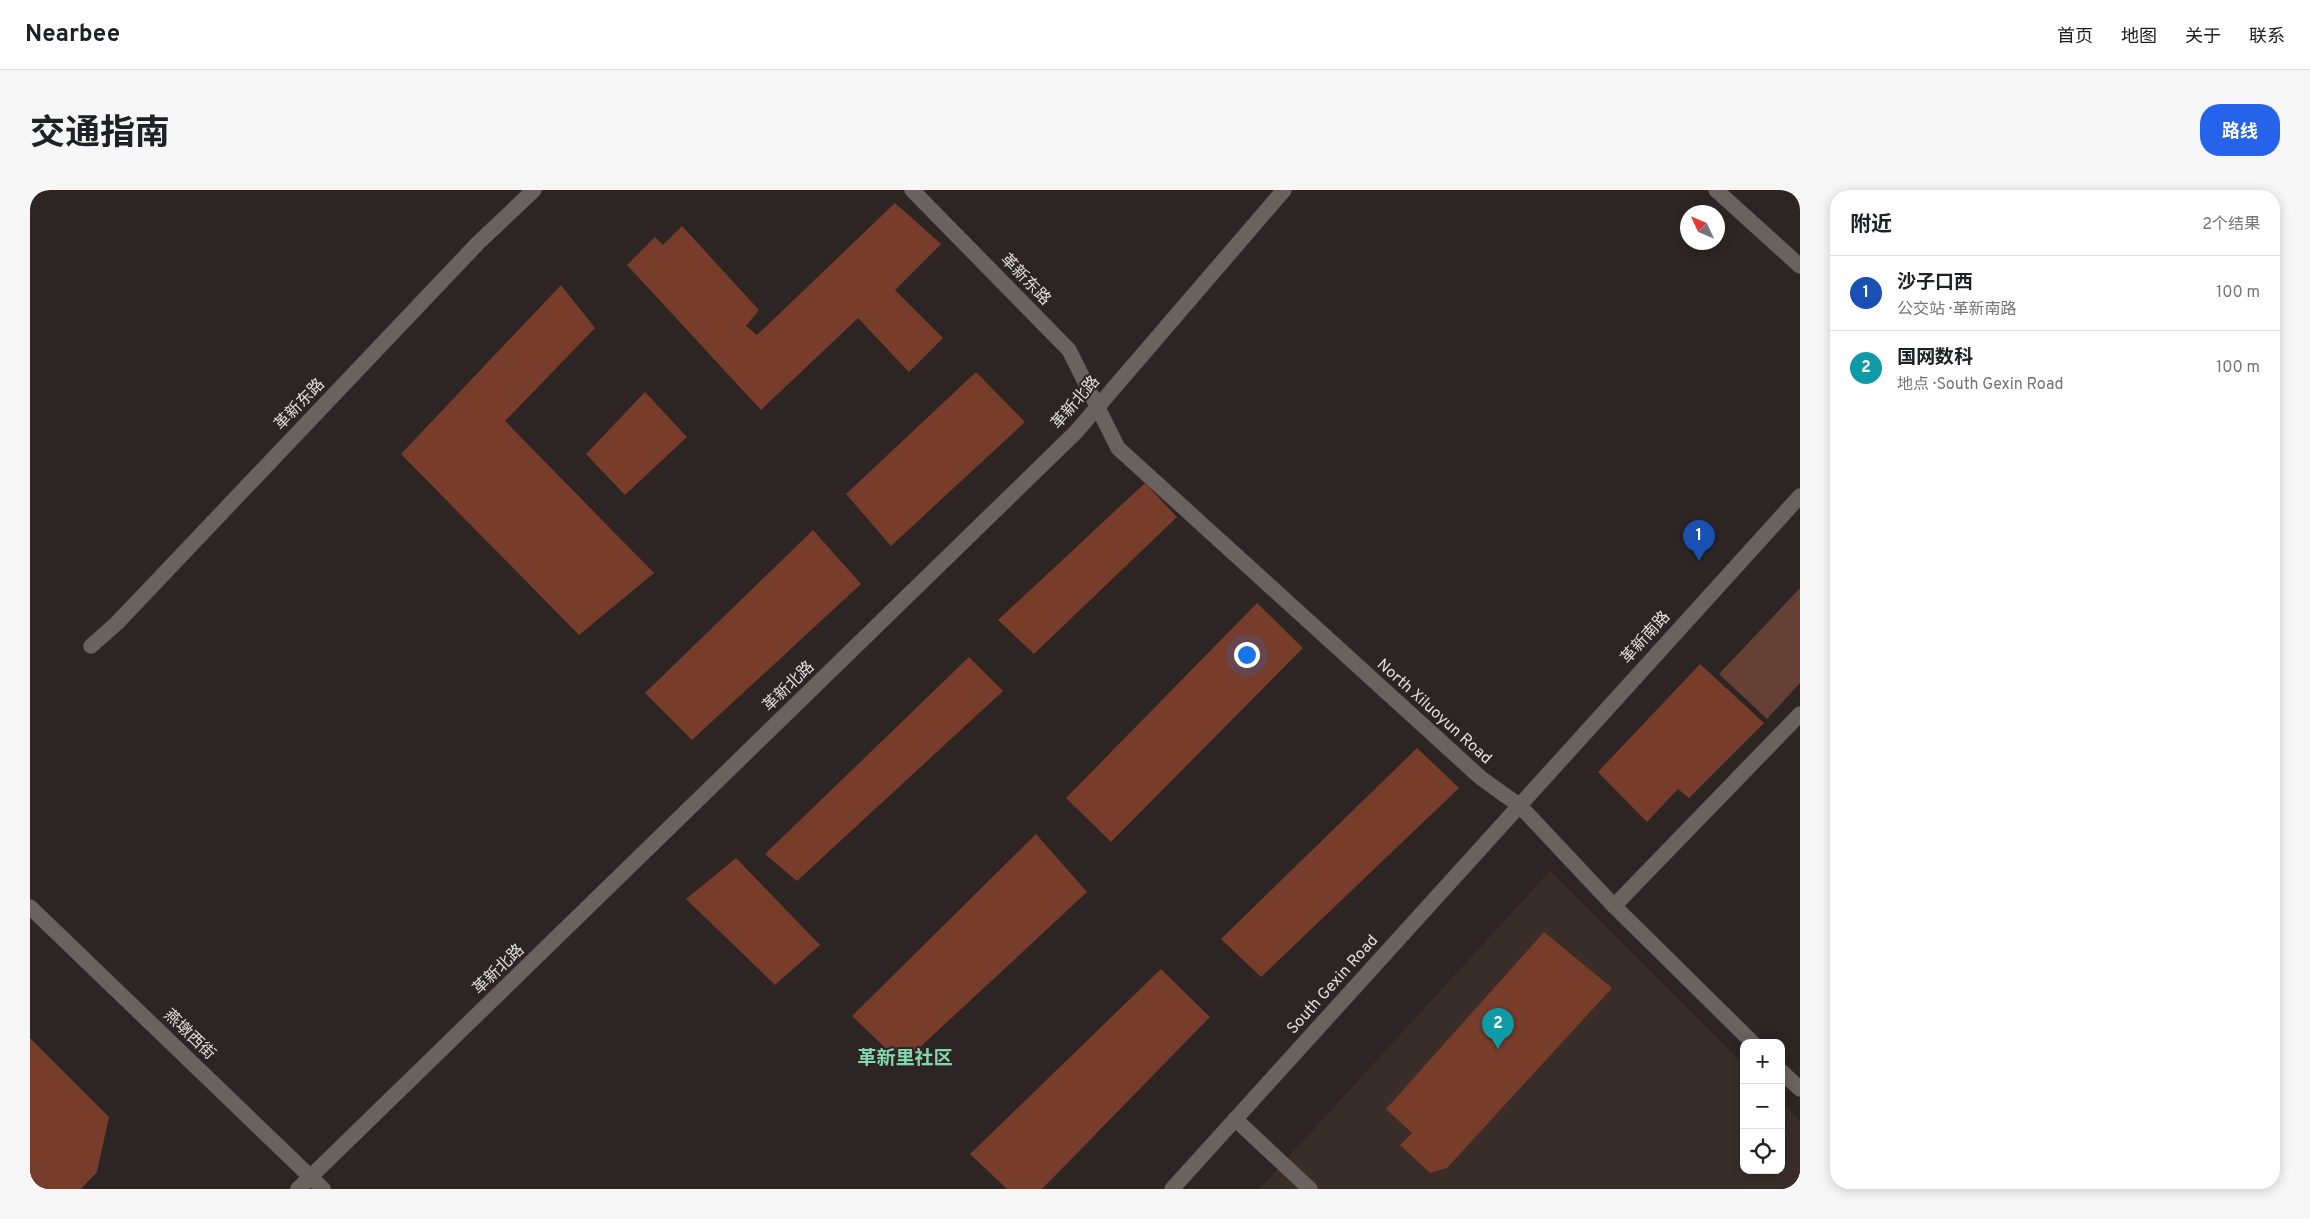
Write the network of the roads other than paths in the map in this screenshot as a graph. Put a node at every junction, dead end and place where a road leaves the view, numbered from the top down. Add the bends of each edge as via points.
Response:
1 (534, 190) edge
2 (912, 190) edge
3 (1284, 190) edge
4 (1716, 190) edge
5 (1800, 266) edge
6 (1096, 406) junction
7 (1800, 496) edge
8 (91, 646) dead end
9 (1800, 714) edge
10 (1520, 806) junction
11 (1614, 906) junction
12 (30, 908) edge
13 (1749, 1039) edge
14 (1785, 1075) edge
15 (1800, 1089) edge
16 (1235, 1119) junction
17 (311, 1176) junction
18 (298, 1189) edge
19 (323, 1189) edge
20 (1172, 1189) edge
21 (1310, 1189) edge

1 - 8 street, 革新东路 via 478,243 117,623
2 - 6 street, 革新东路 via 1069,350
3 - 6 street, 革新北路
4 - 5 street
6 - 10 street, North Xiluoyun Road via 1118,448 1481,778
6 - 17 street, 革新北路 via 1062,446
7 - 10 street, 革新南路
9 - 11 street
10 - 11 street, North Xiluoyun Road
10 - 16 street, South Gexin Road
11 - 13 street, North Xiluoyun Road
12 - 17 street, 燕墩西街
14 - 15 street
16 - 20 street, South Gexin Road
16 - 21 street
17 - 18 street, 革新北路
17 - 19 street, 燕墩西街

